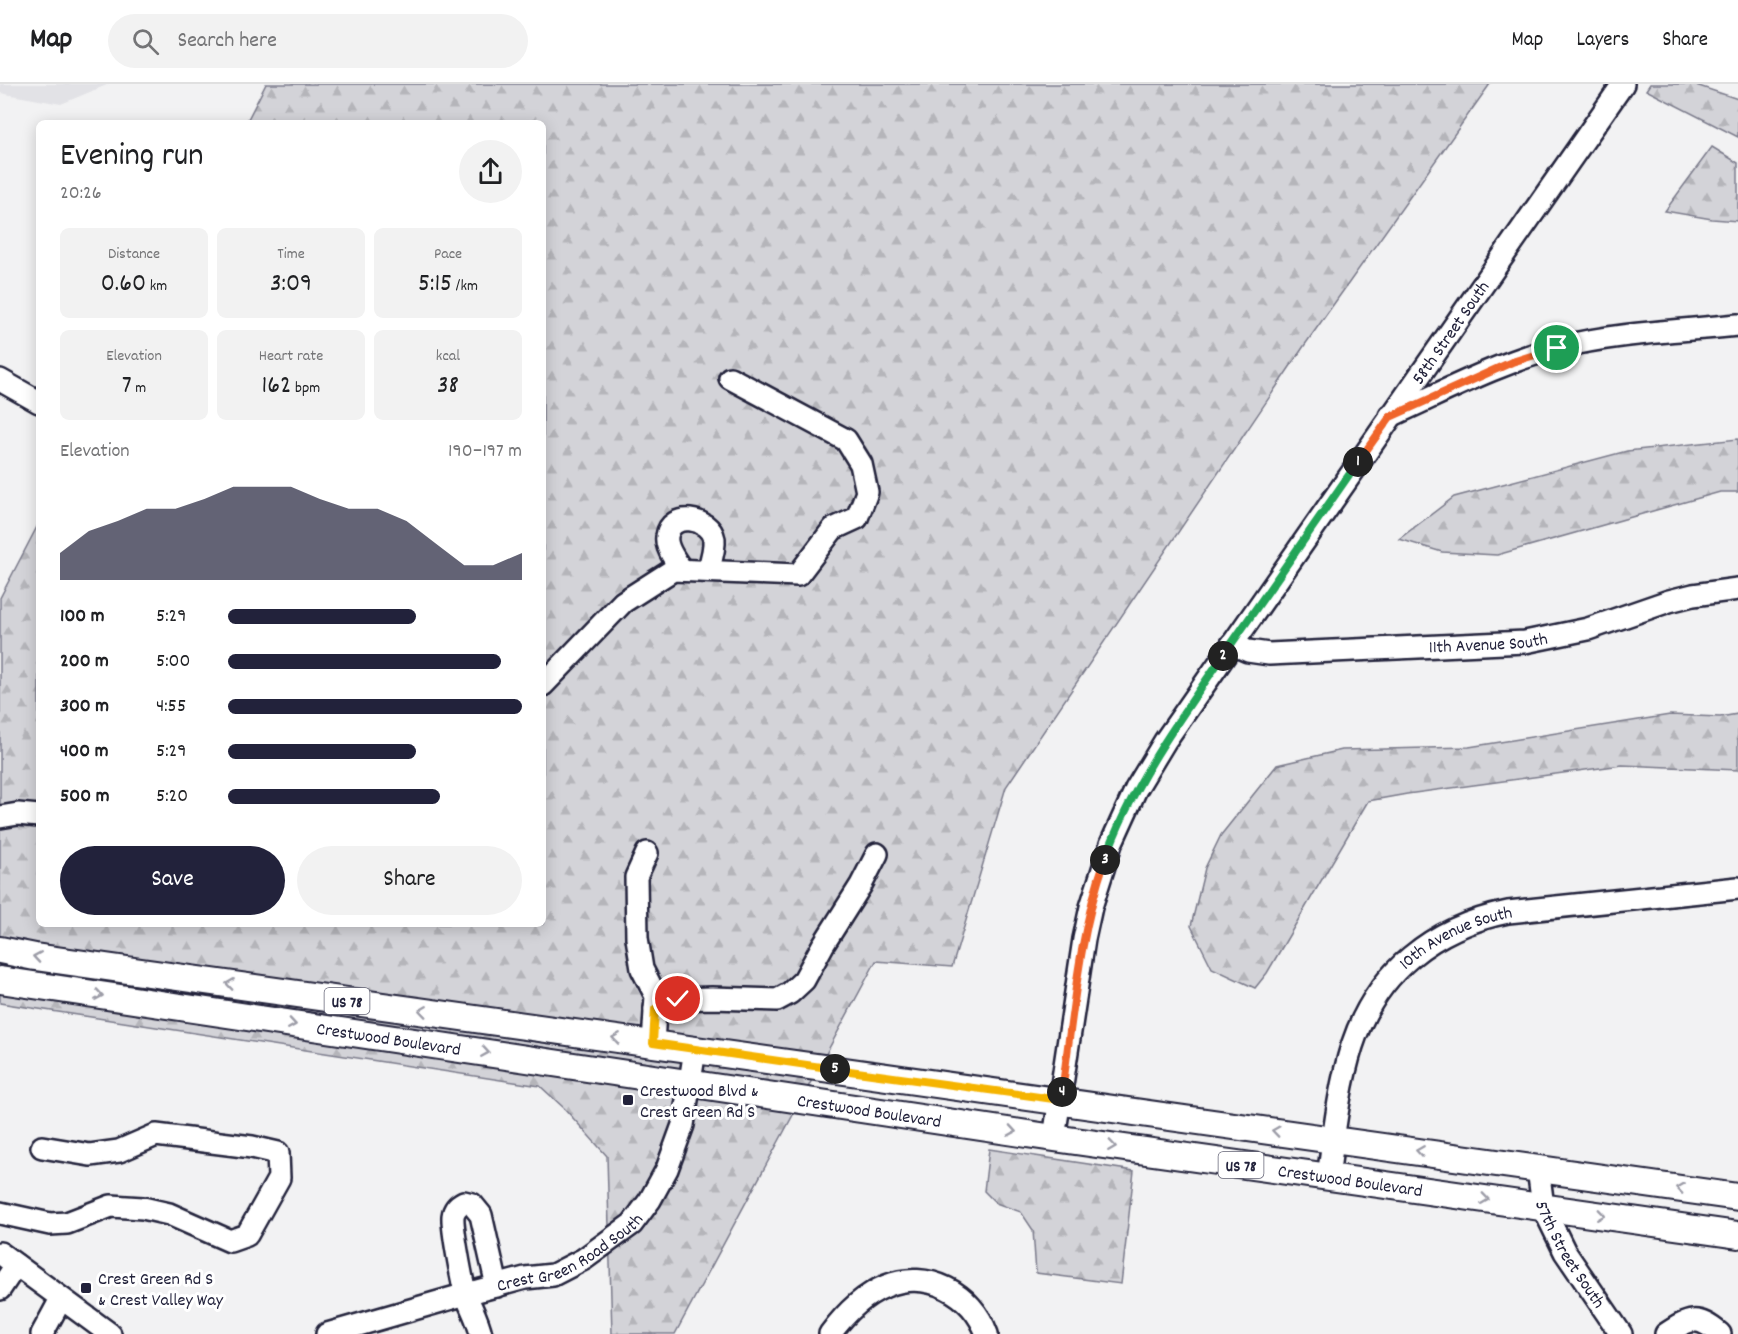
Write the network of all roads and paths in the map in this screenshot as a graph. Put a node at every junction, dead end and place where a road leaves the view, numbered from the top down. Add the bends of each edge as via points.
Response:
1 (1623, 84) edge
2 (1738, 326) edge
3 (730, 378) dead end
4 (0, 380) edge
5 (36, 400) edge
6 (1390, 417) junction
7 (682, 570) junction
8 (708, 571) junction
9 (1738, 589) edge
10 (1232, 644) junction
11 (546, 682) edge
12 (36, 816) edge
13 (0, 818) edge
14 (647, 853) dead end
15 (877, 854) dead end
16 (1738, 888) edge
17 (0, 950) edge
18 (0, 980) edge
19 (655, 1009) junction
20 (653, 1043) junction
21 (695, 1050) junction
22 (690, 1083) junction
23 (1061, 1100) junction
24 (1054, 1138) junction
25 (1334, 1139) junction
26 (42, 1148) dead end
27 (1538, 1168) junction
28 (1328, 1177) junction
29 (1738, 1197) edge
30 (1543, 1207) junction
31 (0, 1213) edge
32 (1738, 1235) edge
33 (8, 1259) edge
34 (497, 1286) junction
35 (0, 1289) edge
36 (466, 1294) junction
37 (61, 1299) junction
38 (42, 1334) edge
39 (110, 1334) edge
40 (327, 1334) edge
41 (481, 1334) edge
42 (830, 1334) edge
43 (987, 1334) edge
44 (1621, 1334) edge
45 (1666, 1334) edge
46 (1720, 1334) edge

1 - 6 street, 58th Street South
2 - 6 street via 1602,339 1557,348 1501,366
3 - 8 street via 846,440 861,464 867,492 857,518 833,529 798,575
4 - 5 street
6 - 10 street, 58th Street South
7 - 8 street
7 - 8 street via 666,538 669,529 689,519 710,527 714,540
7 - 11 street via 673,570 624,602
9 - 10 street, 11th Avenue South via 1693,595 1588,629 1525,642 1269,654
10 - 23 street, 58th Street South via 1150,764 1111,844 1084,939
12 - 13 street
14 - 19 street via 636,878 637,938 642,969 656,996
15 - 19 street via 804,980 790,993 777,1000 678,999
16 - 25 street, 10th Avenue South via 1508,912 1470,922 1434,939 1403,963 1367,1010 1352,1047
20 -> 17 main road, Crestwood Boulevard / US 78
18 -> 22 main road, Crestwood Boulevard / US 78
19 - 20 street
20 - 21 main road, Crestwood Boulevard / US 78
21 - 22 street, Crest Green Road South
21 - 23 main road, Crestwood Boulevard / US 78
22 -> 24 main road, Crestwood Boulevard / US 78
22 - 34 street, Crest Green Road South via 683,1125 668,1169 632,1224 584,1259 553,1275
23 - 24 street, 58th Street South
25 -> 23 main road, Crestwood Boulevard / US 78
24 -> 28 main road, Crestwood Boulevard / US 78
27 -> 25 main road, Crestwood Boulevard / US 78
25 - 28 street, 10th Avenue South
26 - 31 street via 90,1155 119,1151 156,1136 252,1147 278,1153 279,1178 247,1235 230,1241 170,1214 142,1208 111,1206 67,1223 50,1224
29 -> 27 main road, Crestwood Boulevard / US 78
27 - 30 street, 57th Street South
28 -> 30 main road, Crestwood Boulevard / US 78
30 -> 32 main road, Crestwood Boulevard / US 78
30 - 44 street, 57th Street South via 1565,1252
33 - 35 street
33 - 37 street
34 - 36 street, Crest Green Road South
34 - 36 street via 481,1215 472,1204 464,1202 453,1214
36 - 40 street, Crest Green Road South
36 - 41 street
37 - 38 street
37 - 39 street
42 - 43 street via 871,1294 910,1280 936,1283 960,1296 978,1316
45 - 46 street via 1696,1320

